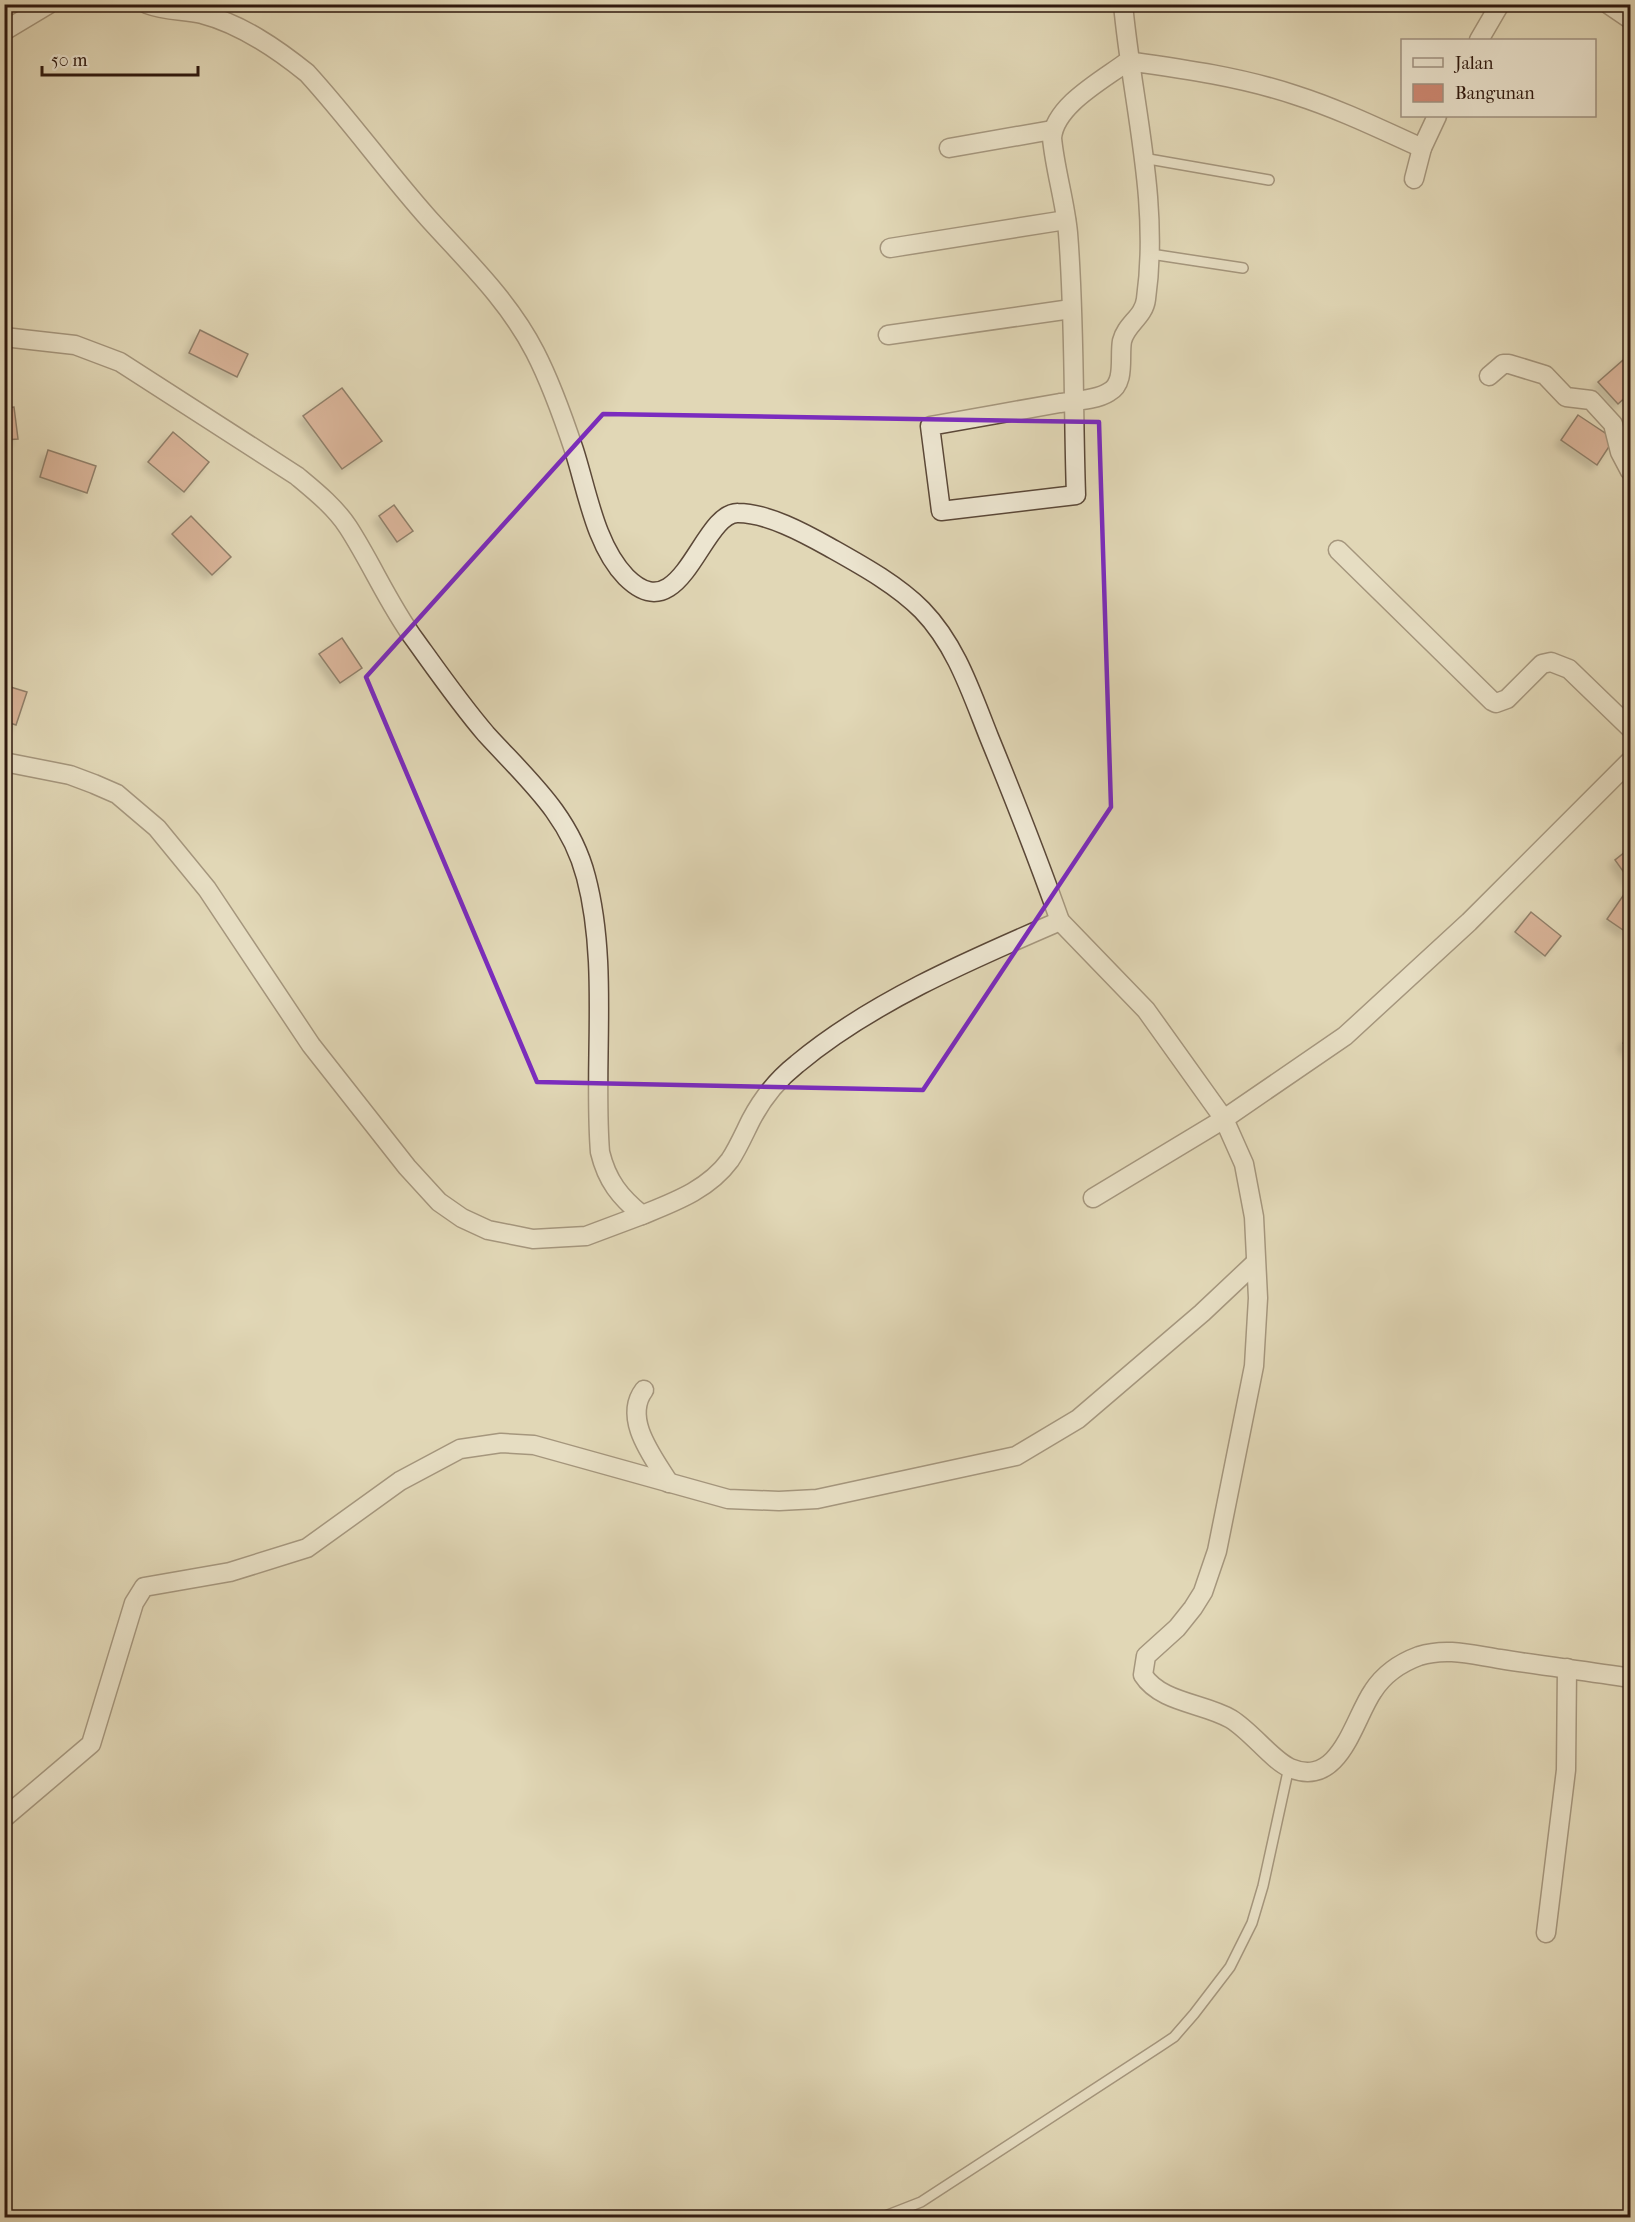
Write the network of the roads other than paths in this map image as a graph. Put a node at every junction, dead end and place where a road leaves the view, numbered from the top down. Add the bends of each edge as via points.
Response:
1 (49, 4) edge
2 (147, 4) edge
3 (1124, 4) edge
4 (1500, 4) edge
5 (1608, 4) edge
6 (1630, 19) edge
7 (4, 31) edge
8 (1480, 39) edge
9 (1128, 61) junction
10 (1437, 117) edge
11 (1052, 130) junction
12 (949, 148) dead end
13 (1422, 148) junction
14 (1143, 158) junction
15 (1414, 179) dead end
16 (1269, 180) dead end
17 (1066, 220) junction
18 (890, 248) dead end
19 (1151, 254) junction
20 (1243, 268) dead end
21 (1071, 309) junction
22 (888, 335) dead end
23 (4, 337) edge
24 (1489, 376) dead end
25 (1073, 401) junction
26 (1630, 471) edge
27 (1338, 550) dead end
28 (1630, 728) edge
29 (1630, 761) edge
30 (4, 762) edge
31 (1060, 921) junction
32 (1224, 1119) junction
33 (1093, 1198) dead end
34 (642, 1215) junction
35 (1254, 1264) junction
36 (644, 1390) dead end
37 (669, 1483) junction
38 (1567, 1668) junction
39 (1630, 1678) edge
40 (1288, 1767) junction
41 (4, 1818) edge
42 (1546, 1933) dead end
43 (880, 2217) edge

1 - 7 street
2 - 31 street via 239,27 299,67 332,100 428,218 477,270 534,349 574,453 592,514 619,568 637,586 658,590 676,581 720,522 729,514 738,513 765,518 820,542 862,566 920,608 957,658 1031,838
3 - 9 street
4 - 8 street
5 - 6 street
9 - 11 street via 1068,106
9 - 13 street via 1216,74 1294,94
9 - 14 street
10 - 13 street
11 - 12 street
11 - 17 street
13 - 15 street
14 - 16 lane
14 - 19 street via 1151,204
17 - 18 street
17 - 21 street
19 - 20 lane
19 - 25 street via 1146,302 1122,341 1118,381 1110,392
21 - 22 street
21 - 25 street
23 - 34 street via 98,351 316,491 347,525 415,640 486,733 557,812 578,852 592,912 598,996 600,1152 615,1190
24 - 26 street via 1503,364 1509,364 1545,375 1566,397 1591,400 1613,424
25 - 25 street via 1076,495 941,511 930,426
27 - 28 street via 1492,701 1507,699 1542,664 1551,662 1569,669
29 - 32 street via 1469,922 1345,1036
30 - 34 street via 70,775 94,784 117,794 156,828 207,889 311,1045 406,1167 439,1202 488,1230 533,1239 586,1236
31 - 32 street via 1146,1010
31 - 34 street via 917,988 832,1038 782,1077 752,1119 729,1162 712,1179 681,1200
32 - 33 street
32 - 35 street via 1244,1164 1250,1191
35 - 37 street via 1078,1419 1016,1456 817,1499 728,1499
35 - 40 street via 1258,1298 1254,1366 1217,1551 1203,1592 1193,1608 1151,1650 1142,1668 1152,1686 1224,1715
36 - 37 street via 638,1405 638,1427
37 - 41 street via 534,1445 501,1443 460,1449 400,1481 307,1548 230,1572 144,1587 134,1603 91,1744
38 - 39 street
38 - 40 street via 1466,1652 1422,1656 1386,1675 1333,1762 1311,1771
38 - 42 street via 1567,1761
40 - 43 lane via 1263,1887 1244,1943 1230,1968 1174,2037 921,2202

